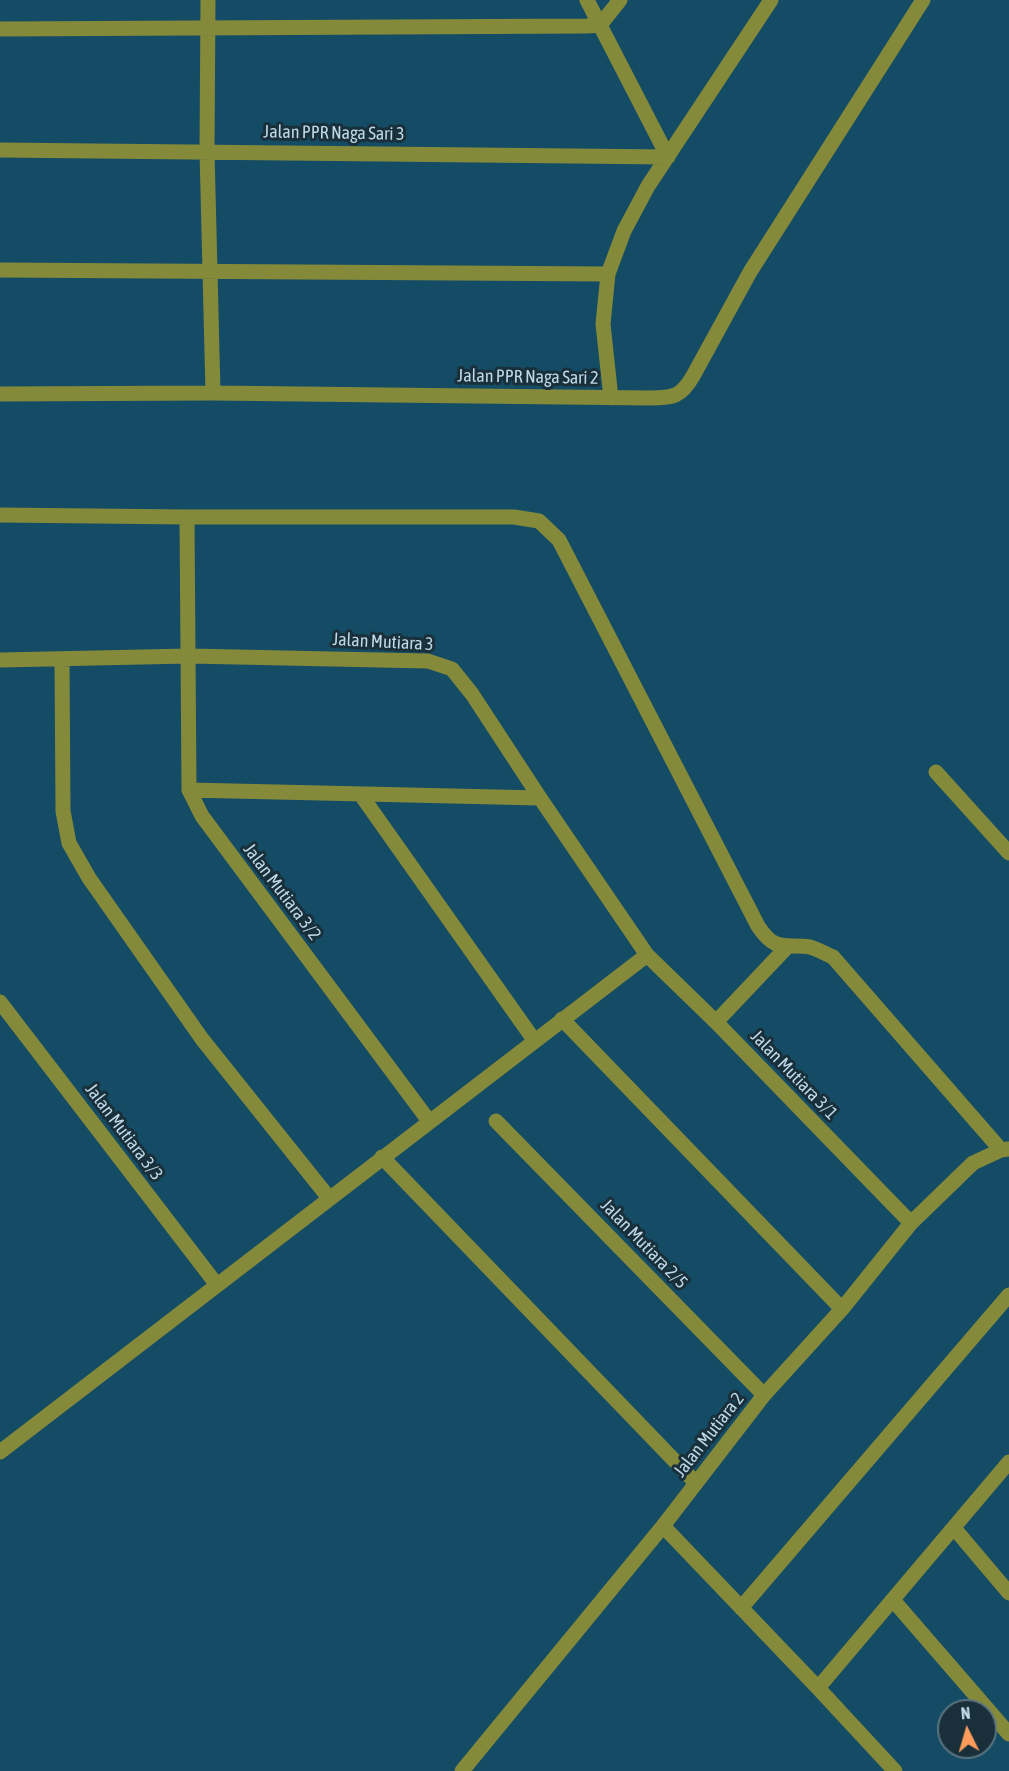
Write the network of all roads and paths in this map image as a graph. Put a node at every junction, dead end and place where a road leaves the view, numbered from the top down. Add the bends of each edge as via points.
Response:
1 (208, 0) edge
2 (587, 0) edge
3 (620, 0) edge
4 (771, 0) edge
5 (923, 0) edge
6 (600, 25) junction
7 (208, 28) junction
8 (0, 29) edge
9 (0, 150) edge
10 (207, 151) junction
11 (668, 158) junction
12 (0, 270) edge
13 (210, 271) junction
14 (608, 274) junction
15 (213, 393) junction
16 (0, 394) edge
17 (611, 398) junction
18 (0, 515) edge
19 (188, 517) junction
20 (189, 656) junction
21 (0, 660) edge
22 (62, 660) junction
23 (936, 772) dead end
24 (189, 790) junction
25 (361, 795) junction
26 (540, 798) junction
27 (1009, 853) edge
28 (787, 948) junction
29 (647, 955) junction
30 (0, 1002) edge
31 (562, 1019) junction
32 (716, 1022) junction
33 (534, 1040) junction
34 (429, 1121) junction
35 (496, 1121) dead end
36 (1005, 1150) edge
37 (382, 1157) junction
38 (329, 1198) junction
39 (911, 1223) junction
40 (217, 1285) junction
41 (1009, 1294) edge
42 (842, 1309) junction
43 (764, 1395) junction
44 (0, 1452) edge
45 (1009, 1462) edge
46 (696, 1483) junction
47 (663, 1526) junction
48 (954, 1528) junction
49 (1009, 1593) edge
50 (893, 1600) junction
51 (741, 1608) junction
52 (818, 1688) junction
53 (1009, 1734) edge
54 (462, 1771) edge
55 (894, 1771) edge

1 - 7 street
2 - 6 street
3 - 6 street
4 - 11 street, Jalan PPR Naga Sari 2
5 - 17 street via 776,228 685,389 665,398
6 - 7 street
6 - 11 street
7 - 8 street
7 - 10 street
9 - 10 street, Jalan PPR Naga Sari 3
10 - 11 street, Jalan PPR Naga Sari 3
10 - 13 street
11 - 14 street, Jalan PPR Naga Sari 2 via 624,231
12 - 13 street
13 - 14 street
13 - 15 street
14 - 17 street, Jalan PPR Naga Sari 2 via 603,324
15 - 16 street, Jalan PPR Naga Sari 2
15 - 17 street, Jalan PPR Naga Sari 2
18 - 19 street
19 - 20 street, Jalan Mutiara 3/2
19 - 28 street via 514,517 539,521 559,540 758,927 767,940
20 - 22 street, Jalan Mutiara 3
20 - 24 street, Jalan Mutiara 3/2
20 - 26 street, Jalan Mutiara 3 via 428,661 452,669
21 - 22 street, Jalan Mutiara 3
22 - 38 street via 63,811 69,843 89,878 202,1039
23 - 27 street
24 - 25 street
24 - 34 street, Jalan Mutiara 3/2 via 202,816
25 - 26 street
25 - 33 street
26 - 29 street, Jalan Mutiara 3
28 - 32 street
28 - 36 street via 811,947 833,957
29 - 31 street
29 - 32 street, Jalan Mutiara 3/1
30 - 40 street, Jalan Mutiara 3/3
31 - 33 street
31 - 42 street
32 - 39 street, Jalan Mutiara 3/1
33 - 34 street
34 - 37 street
35 - 43 street, Jalan Mutiara 2/5
36 - 39 street, Jalan Mutiara 2 via 973,1163
37 - 38 street
37 - 46 street
38 - 40 street
39 - 42 street, Jalan Mutiara 2
40 - 44 street
41 - 51 street
42 - 43 street, Jalan Mutiara 2
43 - 46 street, Jalan Mutiara 2
45 - 48 street
46 - 47 street, Jalan Mutiara 2
47 - 51 street
47 - 54 street, Jalan Mutiara 2
48 - 49 street
48 - 50 street
50 - 52 street
50 - 53 street
51 - 52 street
52 - 55 street

